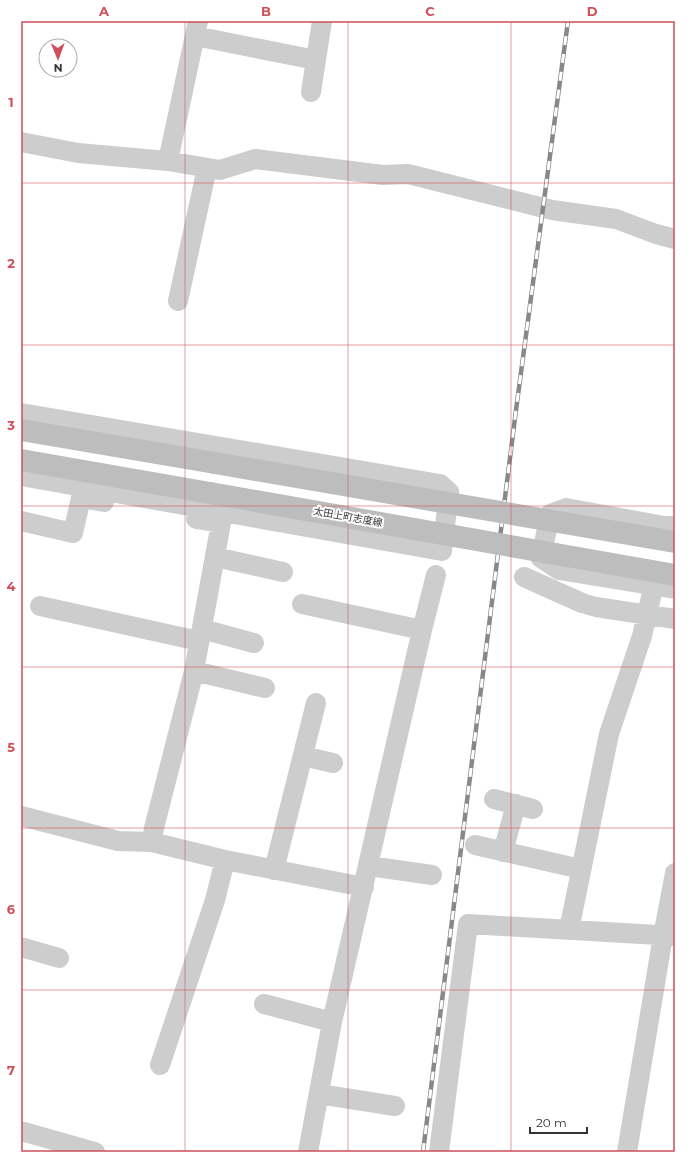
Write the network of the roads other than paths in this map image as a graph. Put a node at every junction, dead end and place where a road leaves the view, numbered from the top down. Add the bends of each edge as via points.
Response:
1 (322, 21) edge
2 (196, 28) edge
3 (316, 60) junction
4 (311, 92) dead end
5 (21, 142) edge
6 (168, 161) junction
7 (207, 168) junction
8 (675, 239) edge
9 (178, 301) dead end
10 (21, 413) edge
11 (21, 430) edge
12 (21, 460) edge
13 (21, 476) edge
14 (21, 520) edge
15 (669, 532) edge
16 (215, 557) junction
17 (283, 572) dead end
18 (436, 575) dead end
19 (675, 575) edge
20 (524, 577) dead end
21 (675, 589) edge
22 (652, 593) dead end
23 (302, 604) dead end
24 (40, 606) dead end
25 (648, 615) junction
26 (675, 619) edge
27 (422, 630) junction
28 (200, 635) junction
29 (254, 642) dead end
30 (194, 671) junction
31 (265, 688) dead end
32 (316, 703) dead end
33 (303, 756) junction
34 (333, 763) dead end
35 (494, 799) dead end
36 (21, 816) edge
37 (152, 842) junction
38 (475, 845) dead end
39 (503, 852) junction
40 (225, 860) junction
41 (369, 866) junction
42 (581, 869) junction
43 (274, 870) junction
44 (675, 873) edge
45 (432, 875) dead end
46 (364, 886) junction
47 (569, 930) junction
48 (669, 936) edge
49 (21, 947) edge
50 (59, 958) dead end
51 (264, 1004) dead end
52 (332, 1022) junction
53 (160, 1065) dead end
54 (319, 1094) junction
55 (395, 1106) dead end
56 (21, 1131) edge
57 (89, 1151) edge
58 (308, 1152) edge
59 (439, 1152) edge
60 (627, 1152) edge

1 - 3 street
2 - 3 street
2 - 6 street
3 - 4 street
5 - 6 street via 78,153
6 - 7 street
7 - 8 street via 220,170 255,159 383,175 408,174 552,210 616,219
7 - 9 street
10 - 13 street via 440,484 449,492 442,551
11 - 15 main road, bridge via 215,463
12 - 19 main road, 太田上町志度線, bridge
14 - 16 street via 73,533 81,498 221,523
15 - 21 street via 566,508 550,514 541,558 560,570
16 - 17 street
16 - 28 street
18 - 27 street
20 - 25 street via 582,603
22 - 25 street
23 - 27 street
24 - 28 street
25 - 26 street
25 - 42 street via 609,734
27 - 41 street
28 - 29 street
28 - 30 street
30 - 31 street
30 - 37 street
32 - 33 street
33 - 34 street
33 - 43 street
35 - 39 street via 524,806
36 - 37 street via 118,841
37 - 40 street
38 - 39 street
39 - 42 street
40 - 43 street
40 - 53 street via 215,900
41 - 45 street
41 - 46 street
42 - 47 street
43 - 46 street
44 - 48 street
46 - 52 street
47 - 48 street
47 - 59 street via 468,924
48 - 60 street
49 - 50 street
51 - 52 street
52 - 54 street
54 - 55 street
54 - 58 street
56 - 57 street

